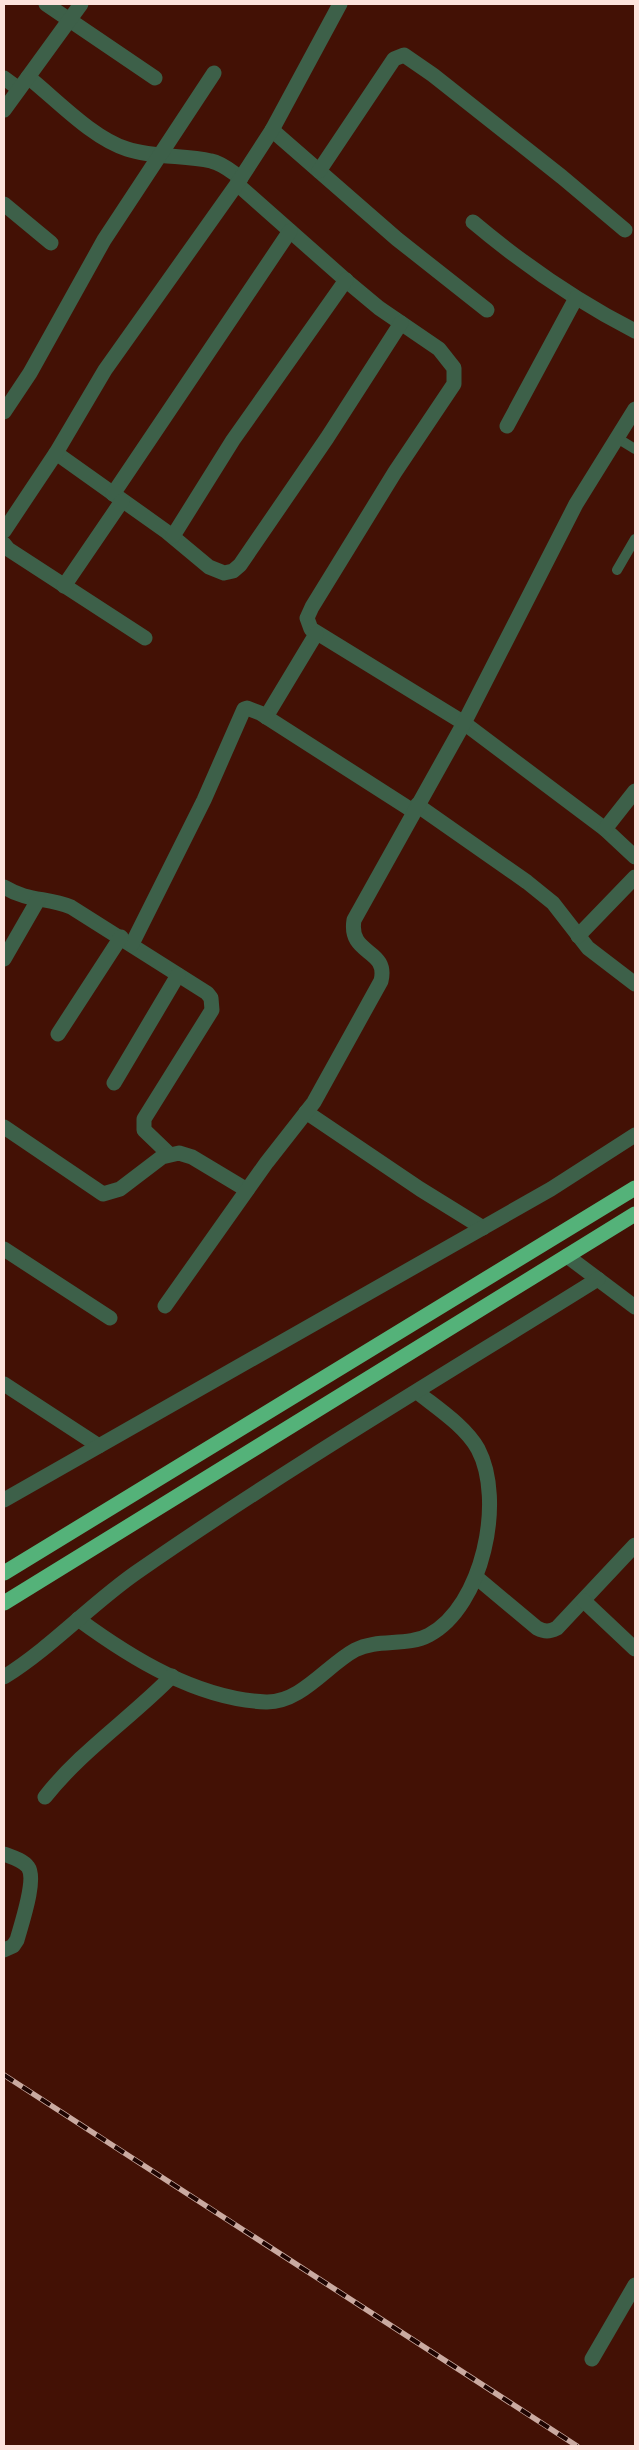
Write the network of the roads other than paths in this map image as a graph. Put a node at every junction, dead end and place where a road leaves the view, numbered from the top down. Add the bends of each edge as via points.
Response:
1 (46, 4) edge
2 (81, 4) edge
3 (340, 4) edge
4 (69, 20) junction
5 (214, 73) dead end
6 (4, 78) edge
7 (155, 78) dead end
8 (24, 83) junction
9 (4, 110) edge
10 (272, 130) junction
11 (159, 156) junction
12 (319, 171) junction
13 (239, 181) junction
14 (4, 204) edge
15 (473, 222) dead end
16 (625, 230) dead end
17 (290, 231) junction
18 (51, 243) dead end
19 (346, 280) junction
20 (576, 298) junction
21 (487, 310) dead end
22 (401, 323) junction
23 (635, 331) edge
24 (635, 409) edge
25 (4, 412) edge
26 (506, 426) dead end
27 (617, 438) junction
28 (635, 449) edge
29 (56, 453) junction
30 (118, 497) junction
31 (4, 531) edge
32 (173, 536) junction
33 (635, 538) edge
34 (4, 544) edge
35 (617, 570) dead end
36 (64, 586) junction
37 (316, 634) junction
38 (145, 638) dead end
39 (266, 717) junction
40 (464, 723) junction
41 (635, 791) edge
42 (415, 808) junction
43 (605, 829) junction
44 (635, 857) edge
45 (635, 877) edge
46 (4, 887) edge
47 (38, 900) junction
48 (578, 936) junction
49 (126, 941) junction
50 (4, 958) edge
51 (178, 975) junction
52 (635, 984) edge
53 (58, 1034) dead end
54 (114, 1082) dead end
55 (306, 1112) junction
56 (4, 1127) edge
57 (635, 1135) edge
58 (169, 1154) junction
59 (635, 1188) edge
60 (247, 1190) junction
61 (635, 1214) edge
62 (483, 1228) junction
63 (4, 1249) edge
64 (567, 1256) junction
65 (598, 1280) junction
66 (164, 1306) dead end
67 (635, 1307) edge
68 (110, 1318) dead end
69 (4, 1384) edge
70 (417, 1392) junction
71 (99, 1446) junction
72 (5, 1498) edge
73 (635, 1545) edge
74 (4, 1573) edge
75 (476, 1577) junction
76 (584, 1600) junction
77 (4, 1603) edge
78 (78, 1619) junction
79 (635, 1649) edge
80 (172, 1676) junction
81 (4, 1677) edge
82 (45, 1797) dead end
83 (4, 1854) edge
84 (4, 1950) edge
85 (635, 2285) edge
86 (592, 2359) dead end

1 - 4 street
2 - 4 street
3 - 10 street
4 - 7 street
4 - 8 street
5 - 11 street
6 - 8 street
8 - 9 street
8 - 11 street via 112,143
10 - 12 street
10 - 13 street
11 - 13 street via 212,161
11 - 25 street via 104,240 30,373
12 - 16 street via 394,59 404,55
12 - 21 street via 397,239
13 - 17 street
13 - 29 street via 105,370
14 - 18 street
15 - 20 street via 504,248
17 - 19 street
17 - 30 street
19 - 22 street
19 - 32 street via 233,440
20 - 23 street
20 - 26 street
22 - 32 street via 240,565 233,571 216,571
22 - 37 street via 449,359 454,368 454,384 395,472 312,607 307,618
24 - 27 street
27 - 28 lane
27 - 40 street via 576,504
29 - 30 street
29 - 31 street
30 - 32 street
30 - 36 street
33 - 35 lane
34 - 36 street
36 - 38 street
37 - 39 street
37 - 40 street
39 - 42 street
39 - 49 street via 248,708 239,716 204,800
40 - 42 street
40 - 43 street
41 - 43 street
42 - 48 street via 527,882 553,903
42 - 55 street via 354,920 358,943 382,966 381,981
43 - 44 street
45 - 48 street
46 - 47 street via 28,899
47 - 49 street via 71,907
47 - 50 street
48 - 52 street via 603,961
49 - 51 street
49 - 53 street
51 - 54 street
51 - 58 street via 207,993 212,1010 144,1119 144,1130
55 - 60 street
55 - 62 street
56 - 58 street via 103,1194 120,1190
57 - 62 street
58 - 60 street via 192,1157
59 - 74 highway
60 - 66 street
61 - 64 highway
62 - 71 street
63 - 68 street
64 - 65 street
64 - 77 highway
65 - 67 street
65 - 70 street
69 - 71 street
70 - 75 street via 469,1436 485,1467 490,1487 490,1511
70 - 78 street via 136,1572
71 - 72 street
73 - 76 street
75 - 76 street via 543,1631 558,1628
75 - 80 street via 450,1618 429,1636 359,1648 295,1694 277,1701 245,1699 208,1690
76 - 79 street
78 - 80 street via 139,1661
78 - 81 street via 44,1650
80 - 82 street via 133,1714 76,1761
83 - 84 street via 28,1867 31,1881 17,1940
85 - 86 street

